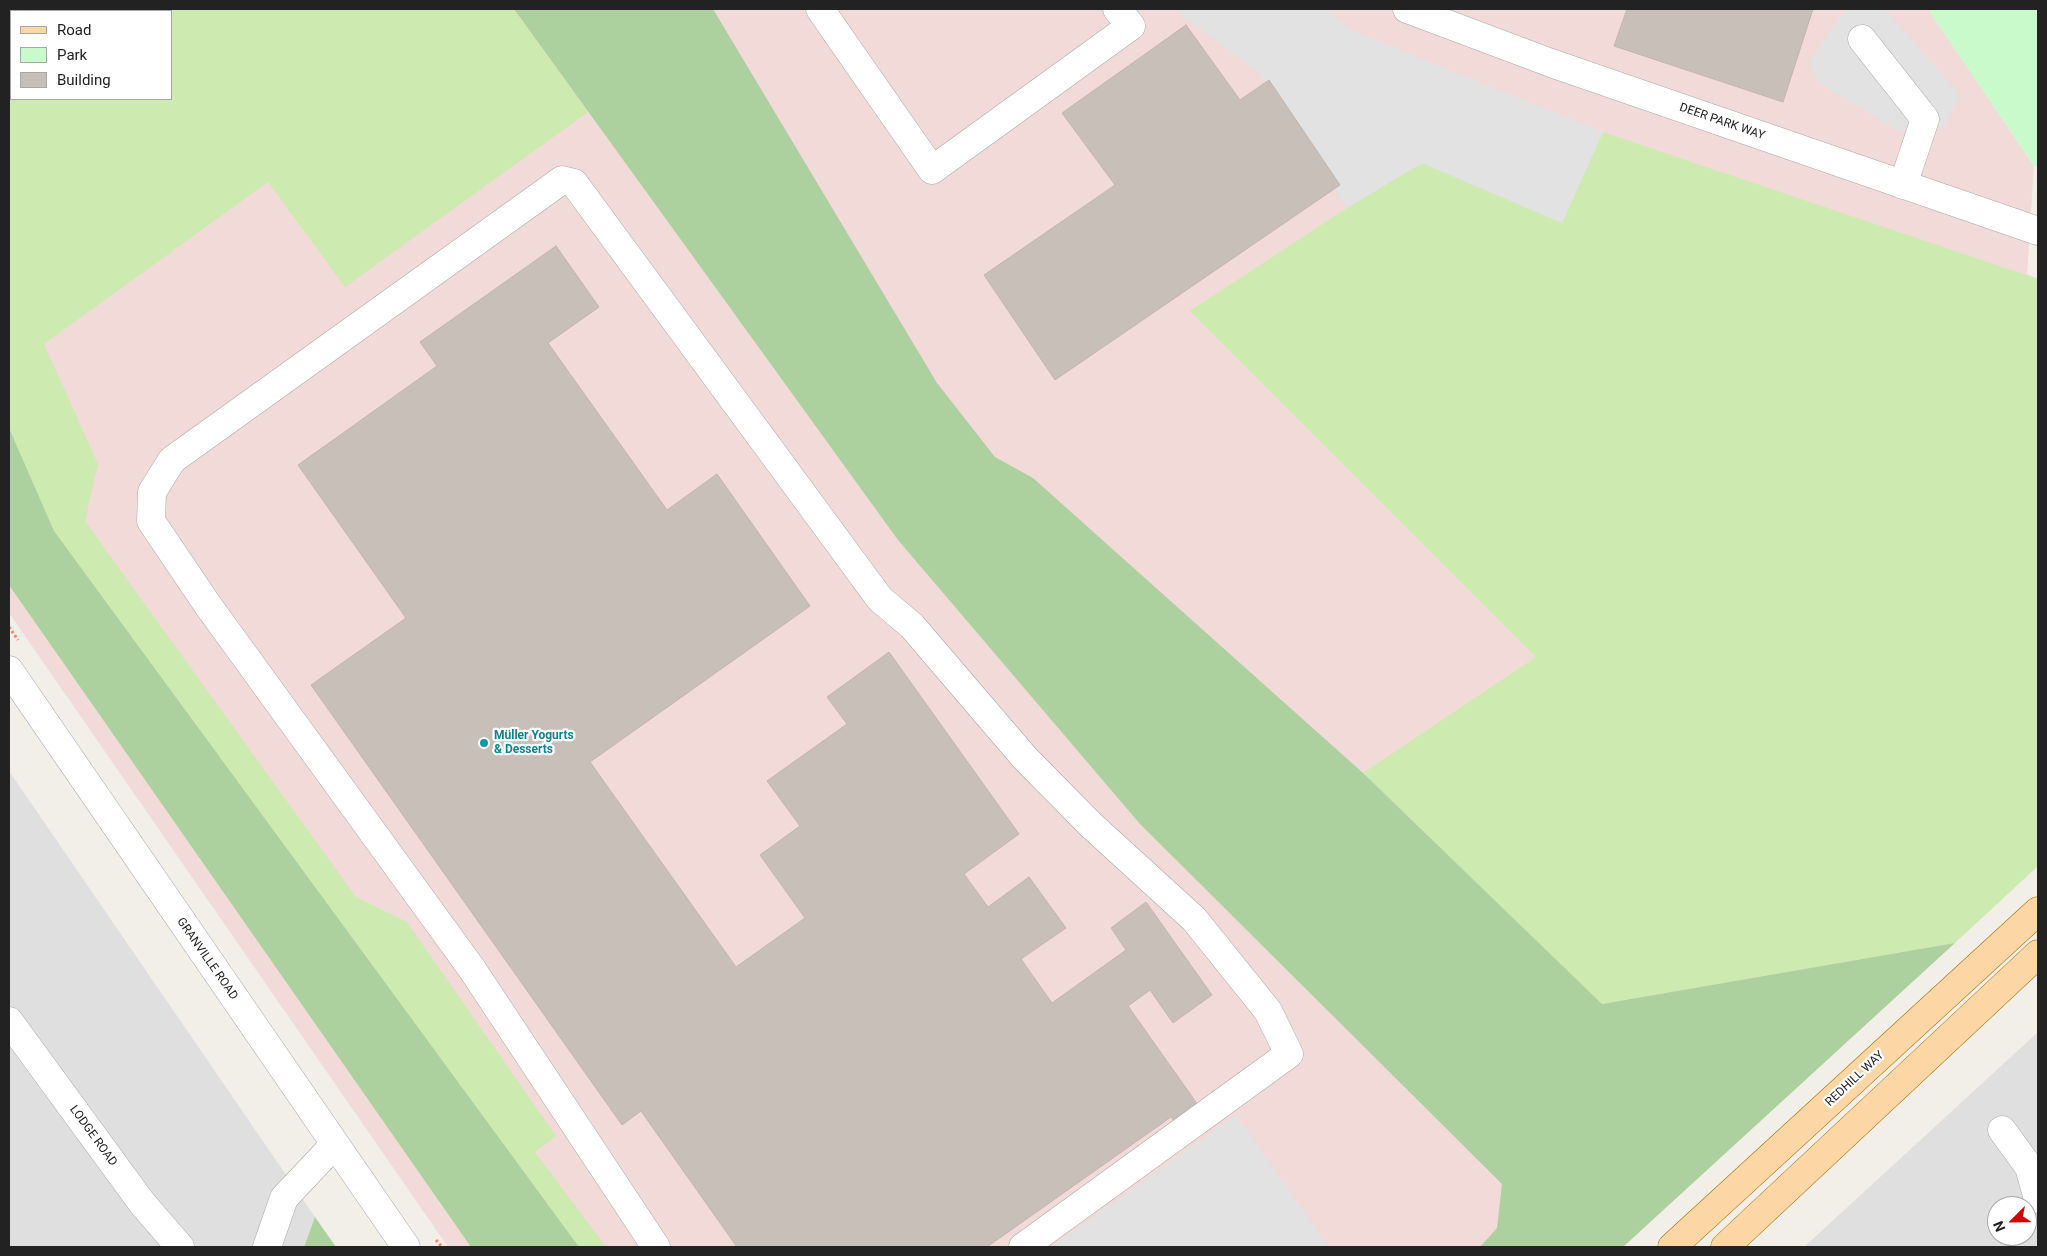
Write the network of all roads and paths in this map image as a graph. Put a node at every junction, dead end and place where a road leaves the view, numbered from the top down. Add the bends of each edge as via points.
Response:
1 (820, 9) edge
2 (1117, 9) edge
3 (1407, 9) edge
4 (1862, 39) dead end
5 (1903, 185) junction
6 (2038, 232) edge
7 (9, 670) edge
8 (2038, 911) edge
9 (2038, 954) edge
10 (9, 1021) edge
11 (2002, 1130) dead end
12 (335, 1144) junction
13 (2038, 1199) edge
14 (180, 1247) edge
15 (267, 1247) edge
16 (406, 1247) edge
17 (656, 1247) edge
18 (1023, 1247) edge
19 (1672, 1247) edge
20 (1725, 1247) edge

1 - 2 street via 932,170 1131,26
3 - 5 street, DEER PARK WAY via 1551,63
4 - 5 street via 1925,119
5 - 6 street, DEER PARK WAY
7 - 12 street, GRANVILLE ROAD
8 - 19 main road, REDHILL WAY
9 - 20 main road
10 - 14 street, LODGE ROAD via 142,1203
11 - 13 street via 2029,1167
12 - 15 street via 284,1198
12 - 16 street, GRANVILLE ROAD
17 - 18 street via 472,969 207,604 151,521 152,492 172,460 562,180 574,183 880,599 912,626 1024,757 1091,825 1194,919 1268,1011 1290,1054

